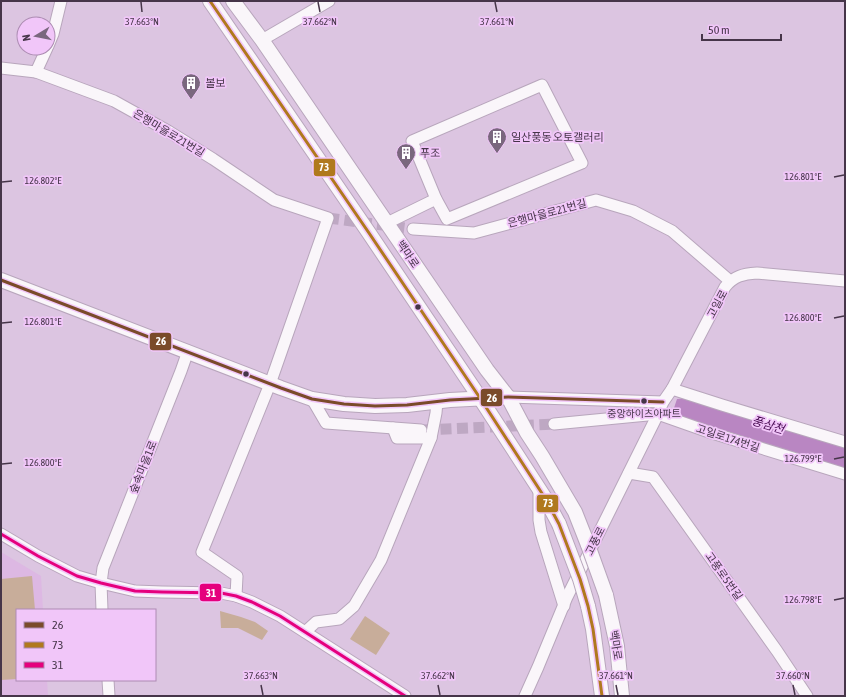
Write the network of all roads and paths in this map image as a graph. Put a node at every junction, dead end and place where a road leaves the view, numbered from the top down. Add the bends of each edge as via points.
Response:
1 (61, 1) edge
2 (210, 1) edge
3 (233, 1) edge
4 (329, 1) edge
5 (56, 22) edge
6 (262, 40) junction
7 (44, 56) edge
8 (1, 68) edge
9 (36, 72) junction
10 (436, 199) junction
11 (387, 223) junction
12 (413, 229) tunnel mouth
13 (1, 280) edge
14 (730, 281) junction
15 (845, 281) edge
16 (188, 352) junction
17 (270, 384) junction
18 (672, 389) junction
19 (508, 397) junction
20 (480, 398) junction
21 (312, 399) junction
22 (438, 401) junction
23 (663, 402) junction
24 (658, 414) junction
25 (554, 424) tunnel mouth
26 (393, 428) junction
27 (421, 430) tunnel mouth
28 (431, 438) junction
29 (845, 442) edge
30 (629, 473) junction
31 (845, 474) edge
32 (539, 488) junction
33 (1, 534) edge
34 (101, 583) junction
35 (236, 596) junction
36 (564, 606) junction
37 (102, 609) edge
38 (305, 632) junction
39 (108, 681) edge
40 (599, 692) edge
41 (109, 696) edge
42 (405, 696) edge
43 (525, 696) edge
44 (622, 696) edge
45 (807, 696) edge

1 - 5 street
2 - 20 main road, 백마로
3 - 6 main road, 백마로
4 - 6 street
6 - 11 main road, 백마로
7 - 9 street
8 - 9 street, 은행마을로21번길
9 - 17 street, 은행마을로21번길 via 114,101 187,143 274,200 328,218
10 - 10 street via 447,219 582,163 542,85 412,142
10 - 11 street
11 - 19 main road, 백마로
12 - 14 street, 은행마을로21번길 via 474,233 596,200 633,211 672,231
13 - 16 main road
14 - 15 street, 고일로 via 738,276 757,273
14 - 18 street, 고일로
16 - 17 main road
16 - 34 street, 숲속마을1로 via 103,568
17 - 21 main road
17 - 35 street via 202,552 237,576
18 - 23 street, 고풍로
18 - 29 street
19 - 20 main road
19 - 23 street
19 - 44 main road, 백마로, bridge via 575,512 588,545 606,595 617,646
20 - 22 main road
20 - 32 main road, 백마로
21 - 22 main road via 376,406
21 - 26 street via 326,423
22 - 28 street
23 - 24 street, 고풍로
24 - 25 street
24 - 30 street, 고풍로
24 - 31 street, 고일로174번길
26 - 27 street
26 - 28 street via 397,438
28 - 38 street via 380,560 354,606 339,619 316,622
30 - 36 street, 고풍로
30 - 45 street, 고풍로5번길 via 653,477
32 - 36 street via 541,532
32 - 40 main road, 백마로, bridge via 559,524 588,606 593,629
33 - 34 street via 77,576
34 - 35 street via 135,591 221,593
34 - 37 street, 숲속마을1로
35 - 38 street via 280,616
36 - 43 street, 고풍로
38 - 42 street
39 - 41 street

